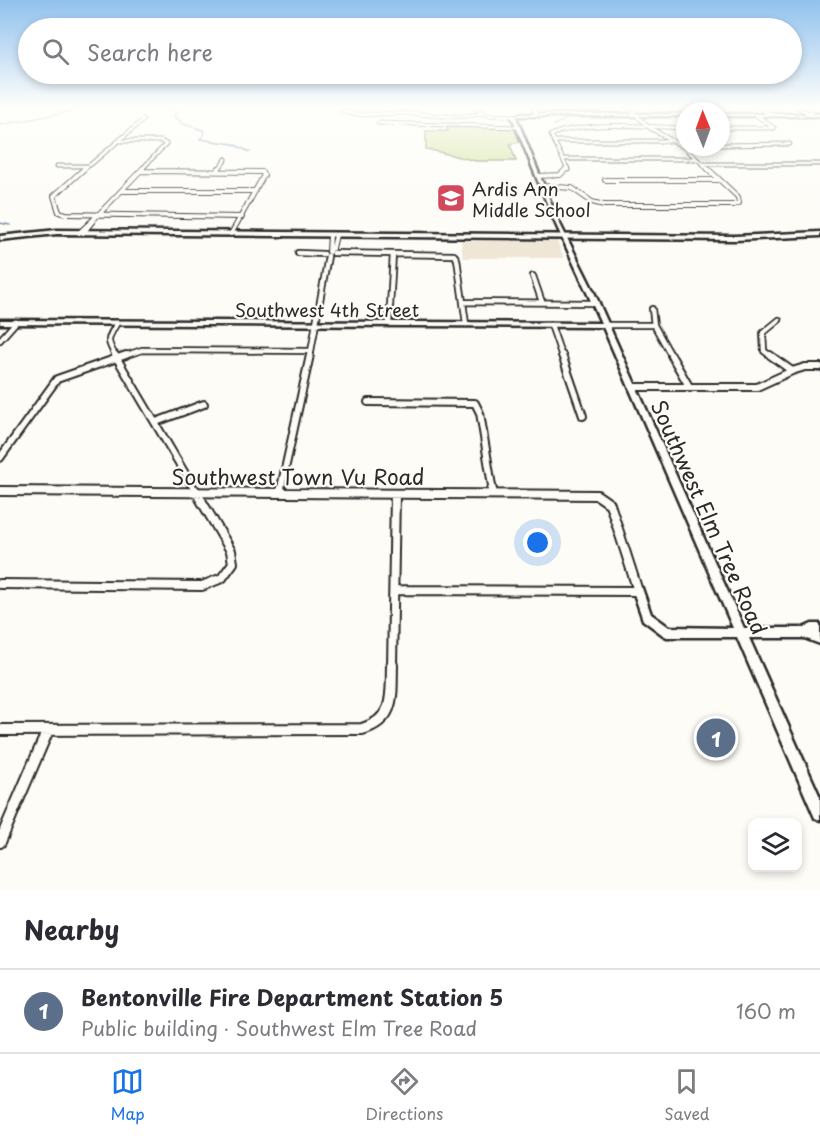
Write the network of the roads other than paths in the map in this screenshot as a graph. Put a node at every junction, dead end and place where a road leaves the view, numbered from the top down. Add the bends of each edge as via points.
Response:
1 (111, 148) edge
2 (163, 148) edge
3 (526, 148) edge
4 (557, 148) edge
5 (694, 156) edge
6 (226, 159) dead end
7 (564, 159) junction
8 (697, 159) junction
9 (702, 164) junction
10 (820, 164) edge
11 (57, 165) dead end
12 (88, 166) junction
13 (141, 171) junction
14 (217, 171) junction
15 (538, 176) junction
16 (605, 180) dead end
17 (720, 180) junction
18 (543, 186) junction
19 (121, 191) junction
20 (255, 191) junction
21 (98, 216) junction
22 (242, 217) junction
23 (81, 233) junction
24 (233, 234) junction
25 (820, 234) edge
26 (333, 235) junction
27 (565, 237) junction
28 (0, 238) edge
29 (329, 253) junction
30 (298, 254) dead end
31 (393, 254) junction
32 (533, 276) dead end
33 (464, 302) junction
34 (542, 302) junction
35 (595, 303) junction
36 (652, 309) dead end
37 (779, 320) dead end
38 (0, 322) edge
39 (16, 322) junction
40 (117, 323) junction
41 (314, 324) junction
42 (389, 324) junction
43 (466, 324) junction
44 (551, 324) junction
45 (605, 325) junction
46 (654, 325) junction
47 (0, 340) edge
48 (311, 351) junction
49 (118, 358) junction
50 (820, 367) edge
51 (792, 371) junction
52 (633, 387) junction
53 (690, 388) junction
54 (368, 402) dead end
55 (204, 404) dead end
56 (583, 416) dead end
57 (156, 422) junction
58 (0, 458) edge
59 (0, 491) edge
60 (197, 492) junction
61 (280, 493) junction
62 (395, 494) junction
63 (493, 494) junction
64 (0, 584) edge
65 (395, 590) junction
66 (638, 591) junction
67 (820, 629) edge
68 (741, 633) junction
69 (804, 633) junction
70 (820, 639) edge
71 (0, 730) edge
72 (48, 730) junction
73 (820, 813) edge
74 (0, 842) edge

1 - 12 street
2 - 13 street
3 - 15 street, Southwest Elm Tree Road
4 - 7 street
5 - 8 street
6 - 14 street
7 - 8 street
7 - 15 street via 568,170 560,176
8 - 9 street
9 - 10 street
9 - 17 street
11 - 12 street
12 - 21 street via 54,196 59,212
13 - 14 street
13 - 19 street
14 - 20 street via 262,172
15 - 18 street, Southwest Elm Tree Road
16 - 17 street
17 - 18 street via 740,203 604,205 587,201 580,192 565,186
18 - 27 street, Southwest Elm Tree Road
19 - 20 street
19 - 21 street
20 - 22 street
21 - 22 street
21 - 23 street
22 - 24 street
23 - 24 main road
23 - 28 main road
24 - 26 main road
25 - 27 main road via 765,238
26 - 27 main road
26 - 29 street
27 - 35 street, Southwest Elm Tree Road
29 - 30 street
29 - 31 street
29 - 41 street
31 - 33 street via 450,254 457,259
31 - 42 street
32 - 34 street
33 - 34 street
33 - 43 street
34 - 35 street
35 - 45 street, Southwest Elm Tree Road
36 - 46 street
37 - 51 street via 763,333 764,351
38 - 39 street, Southwest 4th Street
39 - 40 street, Southwest 4th Street
39 - 47 street
40 - 41 street, Southwest 4th Street
40 - 49 street via 108,338
41 - 42 street, Southwest 4th Street
41 - 48 street
42 - 43 street, Southwest 4th Street
43 - 44 street, Southwest 4th Street
44 - 45 street, Southwest 4th Street
44 - 56 street
45 - 46 street, Southwest 4th Street
45 - 52 street, Southwest Elm Tree Road
46 - 53 street
48 - 49 street via 147,350
48 - 61 street
49 - 57 street
49 - 58 street via 57,379
50 - 51 street
51 - 53 street via 757,387
52 - 53 street
52 - 68 street, Southwest Elm Tree Road
54 - 63 street via 475,403
55 - 57 street
57 - 60 street
59 - 60 street, Southwest Town Vu Road
60 - 61 street, Southwest Town Vu Road
60 - 64 street via 234,555 233,563 217,581 202,586
61 - 62 street, Southwest Town Vu Road
62 - 63 street, Southwest Town Vu Road
62 - 65 street
63 - 66 street, Southwest Town Vu Road via 597,495 610,504
65 - 66 street
65 - 72 street via 391,700 387,715 378,725 362,729
66 - 68 street via 647,617 667,632
67 - 69 street
68 - 69 street
68 - 73 street, Southwest Elm Tree Road
69 - 70 street
71 - 72 street
72 - 74 street

